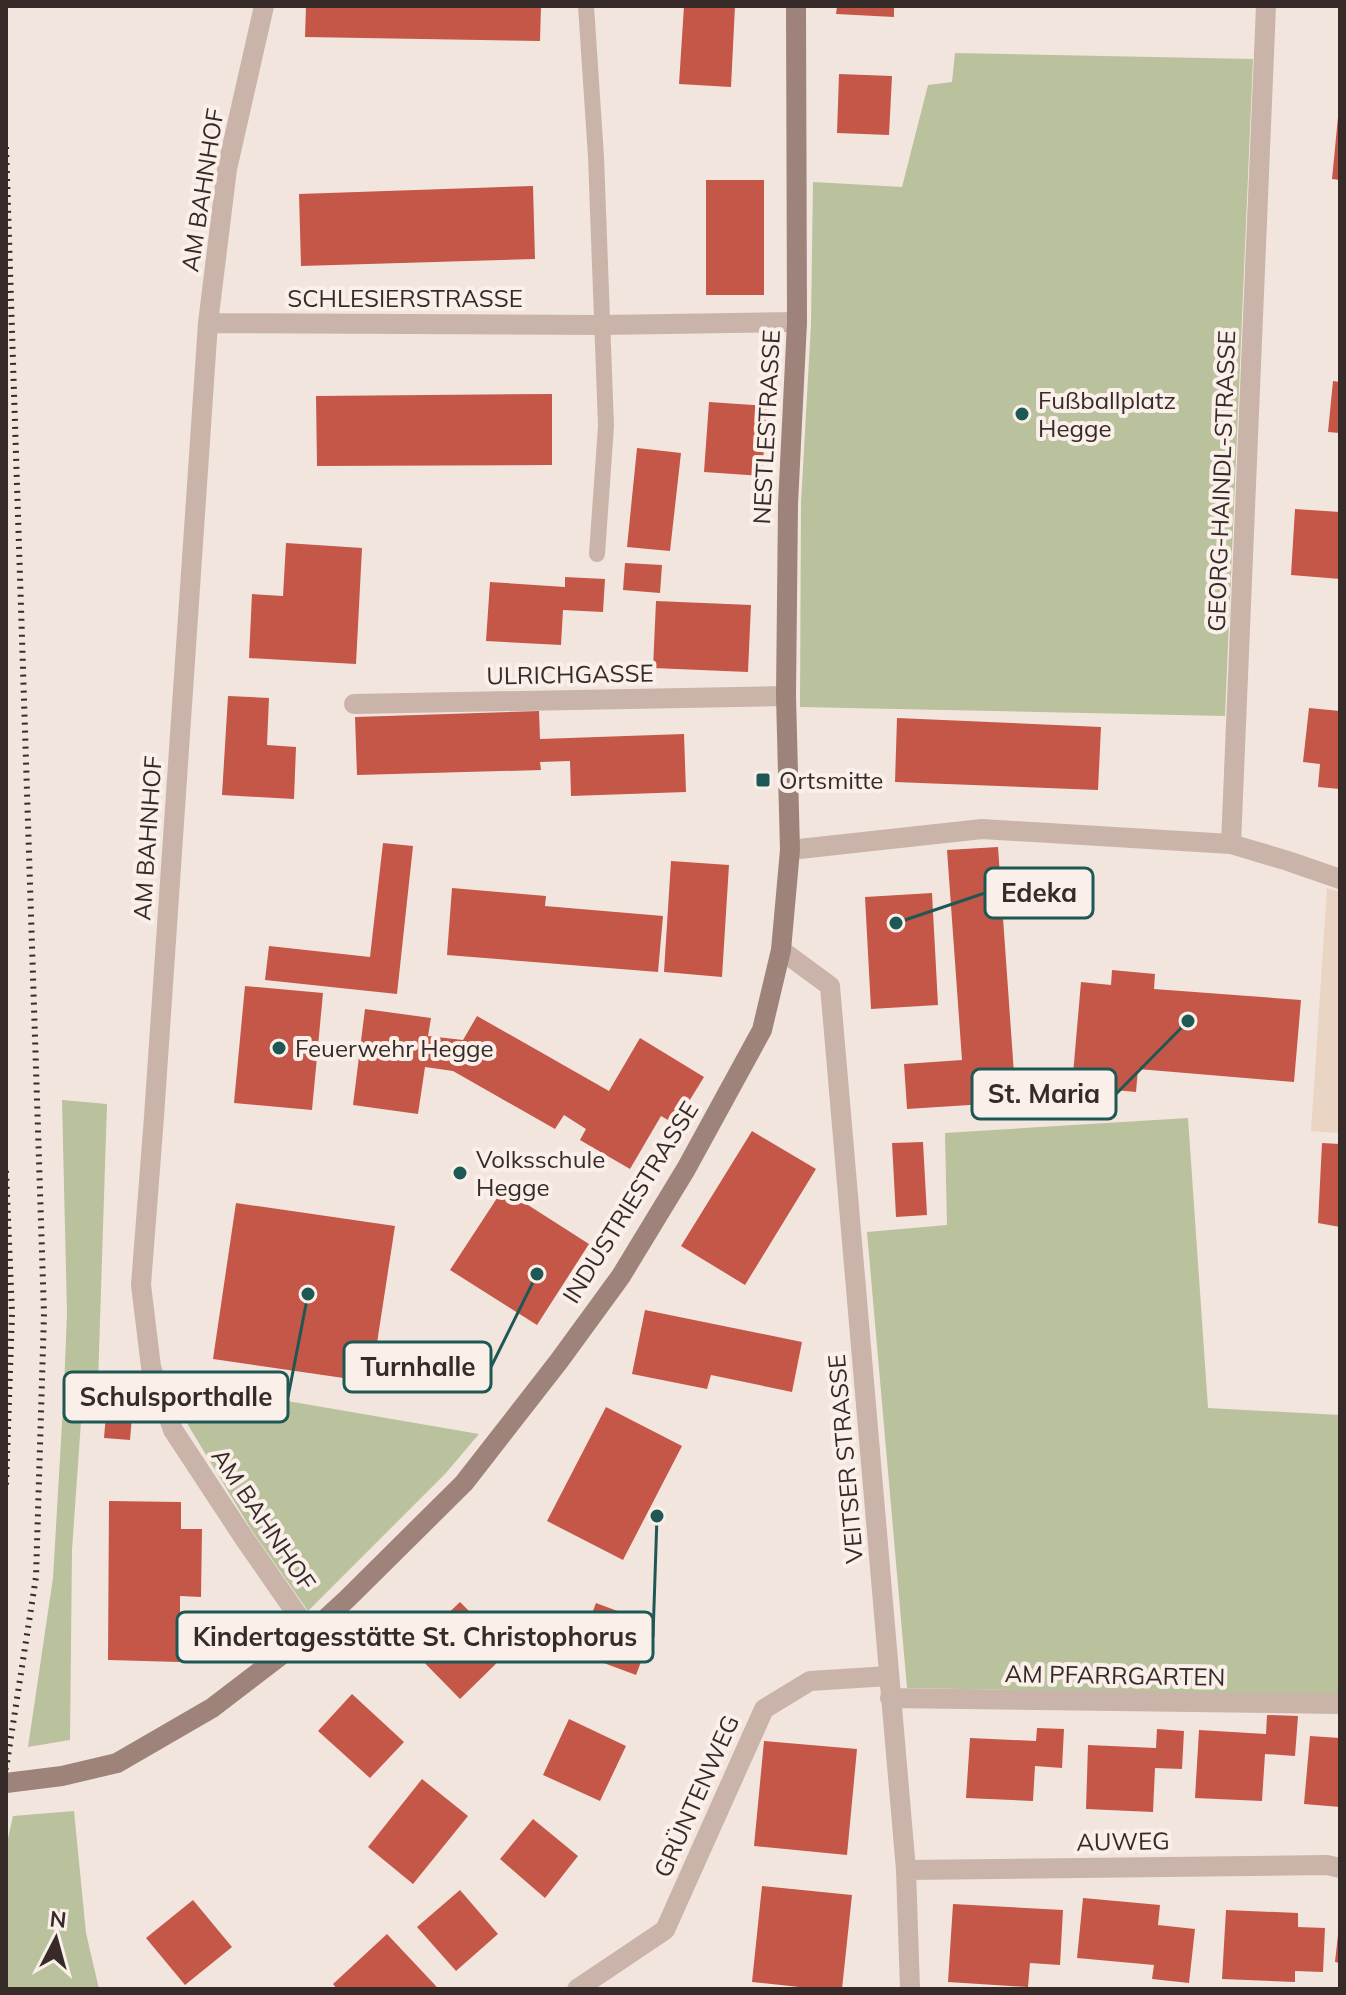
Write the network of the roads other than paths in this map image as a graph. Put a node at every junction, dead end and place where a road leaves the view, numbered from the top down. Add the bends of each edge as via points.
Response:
1 (264, 6) edge
2 (586, 6) edge
3 (796, 6) edge
4 (1266, 6) edge
5 (797, 322) junction
6 (208, 323) junction
7 (602, 325) junction
8 (597, 554) dead end
9 (786, 696) junction
10 (354, 704) dead end
11 (1231, 844) junction
12 (790, 850) junction
13 (1340, 879) edge
14 (781, 950) junction
15 (310, 1633) junction
16 (889, 1676) junction
17 (890, 1698) junction
18 (1340, 1704) edge
19 (6, 1783) edge
20 (1340, 1868) edge
21 (906, 1870) junction
22 (577, 1989) edge
23 (910, 1989) edge

1 - 6 street, AM BAHNHOF via 227,169
2 - 7 lane
3 - 5 street, NESTLESTRASSE
4 - 11 street, GEORG-HAINDL-STRASSE
5 - 7 street, SCHLESIERSTRASSE
5 - 9 street, NESTLESTRASSE
6 - 7 street, SCHLESIERSTRASSE
6 - 15 street, AM BAHNHOF via 141,1285 151,1367 173,1430
7 - 8 lane via 606,426
9 - 10 street, ULRICHGASSE
9 - 12 street, NESTLESTRASSE
11 - 12 street via 982,829
11 - 13 street
12 - 14 street, INDUSTRIESTRASSE
14 - 15 street, INDUSTRIESTRASSE via 762,1030 621,1276 464,1483
14 - 16 street, VEITSER STRASSE via 830,986
15 - 19 street, INDUSTRIESTRASSE via 212,1708 117,1763
16 - 17 street, VEITSER STRASSE
16 - 22 street, GRÜNTENWEG via 810,1681 764,1709 665,1930
17 - 18 street, AM PFARRGARTEN
17 - 21 street, VEITSER STRASSE
20 - 21 street, AUWEG
21 - 23 street, VEITSER STRASSE

